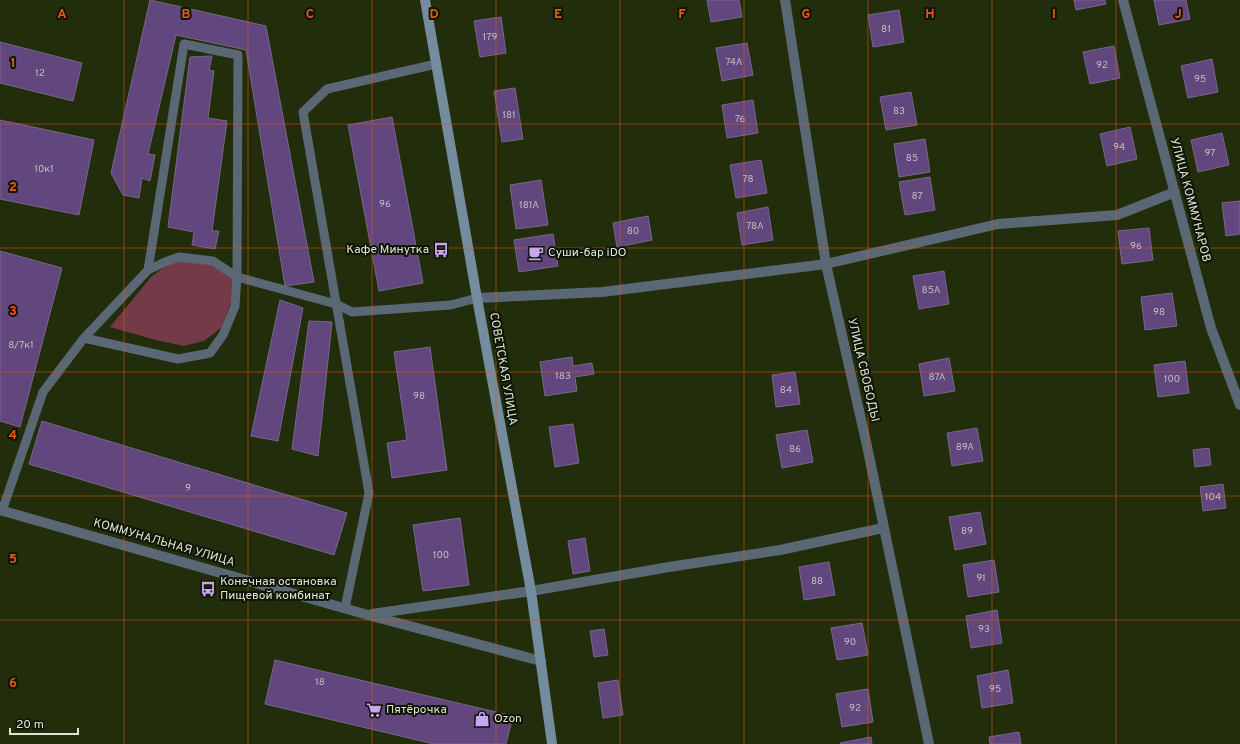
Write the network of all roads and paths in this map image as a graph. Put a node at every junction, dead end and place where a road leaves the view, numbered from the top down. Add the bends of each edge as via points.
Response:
1 (425, 0) edge
2 (785, 0) edge
3 (1123, 0) edge
4 (436, 64) junction
5 (1175, 192) junction
6 (826, 264) junction
7 (148, 270) junction
8 (237, 276) junction
9 (477, 298) junction
10 (336, 304) junction
11 (84, 338) junction
12 (1240, 405) edge
13 (1, 510) edge
14 (883, 528) junction
15 (531, 591) junction
16 (345, 608) junction
17 (368, 615) junction
18 (541, 661) junction
19 (552, 744) edge
20 (929, 744) edge

1 - 4 main road, СОВЕТСКАЯ УЛИЦА
2 - 6 street, УЛИЦА СВОБОДЫ
3 - 5 street, УЛИЦА КОММУНАРОВ
4 - 9 main road, СОВЕТСКАЯ УЛИЦА
4 - 10 lane via 327,89 303,112
5 - 6 street via 1117,215 998,224
5 - 12 street, УЛИЦА КОММУНАРОВ via 1211,328
6 - 9 street via 602,292
6 - 14 street, УЛИЦА СВОБОДЫ
7 - 8 lane via 179,257 213,261
7 - 8 lane via 184,44 238,55
7 - 11 lane
8 - 10 lane
8 - 11 lane via 235,306 223,335 210,353 178,359
9 - 10 lane via 451,304 352,312
9 - 15 main road, СОВЕТСКАЯ УЛИЦА
10 - 16 lane via 369,493
11 - 13 lane via 43,392
13 - 16 street, КОММУНАЛЬНАЯ УЛИЦА
14 - 15 street, КОММУНАЛЬНАЯ УЛИЦА via 780,550
14 - 20 street, УЛИЦА СВОБОДЫ
15 - 17 street, КОММУНАЛЬНАЯ УЛИЦА
15 - 18 main road, СОВЕТСКАЯ УЛИЦА
16 - 17 street, КОММУНАЛЬНАЯ УЛИЦА
17 - 18 street, КОММУНАЛЬНАЯ УЛИЦА
18 - 19 main road, СОВЕТСКАЯ УЛИЦА

